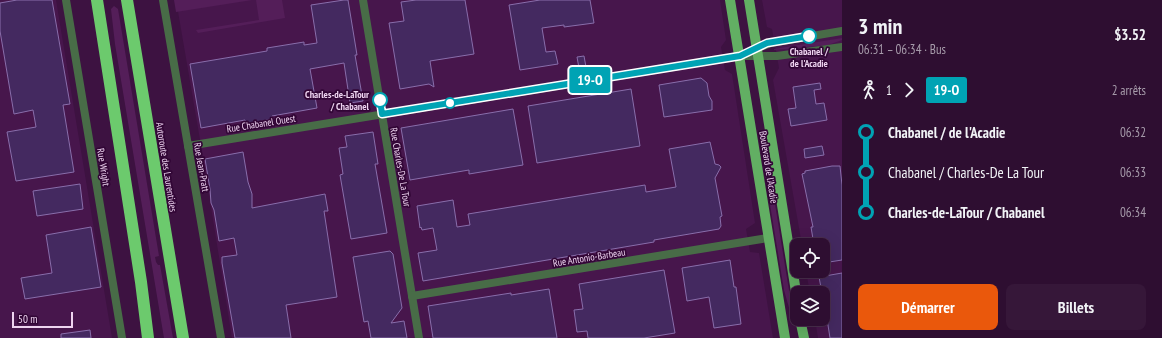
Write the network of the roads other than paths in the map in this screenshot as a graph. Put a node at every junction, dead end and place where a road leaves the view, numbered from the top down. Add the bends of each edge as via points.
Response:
1 (66, 0) edge
2 (97, 0) edge
3 (127, 0) edge
4 (163, 0) edge
5 (363, 0) edge
6 (730, 0) edge
7 (749, 0) edge
8 (842, 31) edge
9 (842, 48) edge
10 (758, 52) junction
11 (740, 56) junction
12 (382, 114) junction
13 (188, 146) junction
14 (768, 238) junction
15 (141, 282) junction
16 (795, 286) edge
17 (412, 296) junction
18 (801, 326) edge
19 (122, 338) edge
20 (148, 338) edge
21 (152, 338) edge
22 (183, 338) edge
23 (221, 338) edge
24 (419, 338) edge
25 (785, 338) edge
26 (804, 338) edge

1 - 19 street, Rue Wright
2 - 15 highway
3 - 22 highway, Autoroute des Laurentides
4 - 13 street, Rue Jean-Pratt
5 - 12 street, Rue Charles-De La Tour
6 - 11 main road, Boulevard de l'Acadie
7 - 10 main road, Boulevard de l'Acadie
8 - 10 street, Rue Chabanel Ouest via 771,43
9 - 10 street, Rue Chabanel Ouest via 777,56
10 - 11 street, Rue Chabanel Ouest
10 - 16 main road, Boulevard de l'Acadie
11 - 12 street, Rue Chabanel Ouest
11 - 14 main road, Boulevard de l'Acadie
12 - 13 street, Rue Chabanel Ouest
12 - 17 street, Rue Charles-De La Tour
13 - 23 street, Rue Jean-Pratt
14 - 17 street, Rue Antonio-Barbeau
14 - 25 main road, Boulevard de l'Acadie
15 - 20 highway
15 - 21 highway
17 - 24 street, Rue Charles-De La Tour
18 - 26 main road

